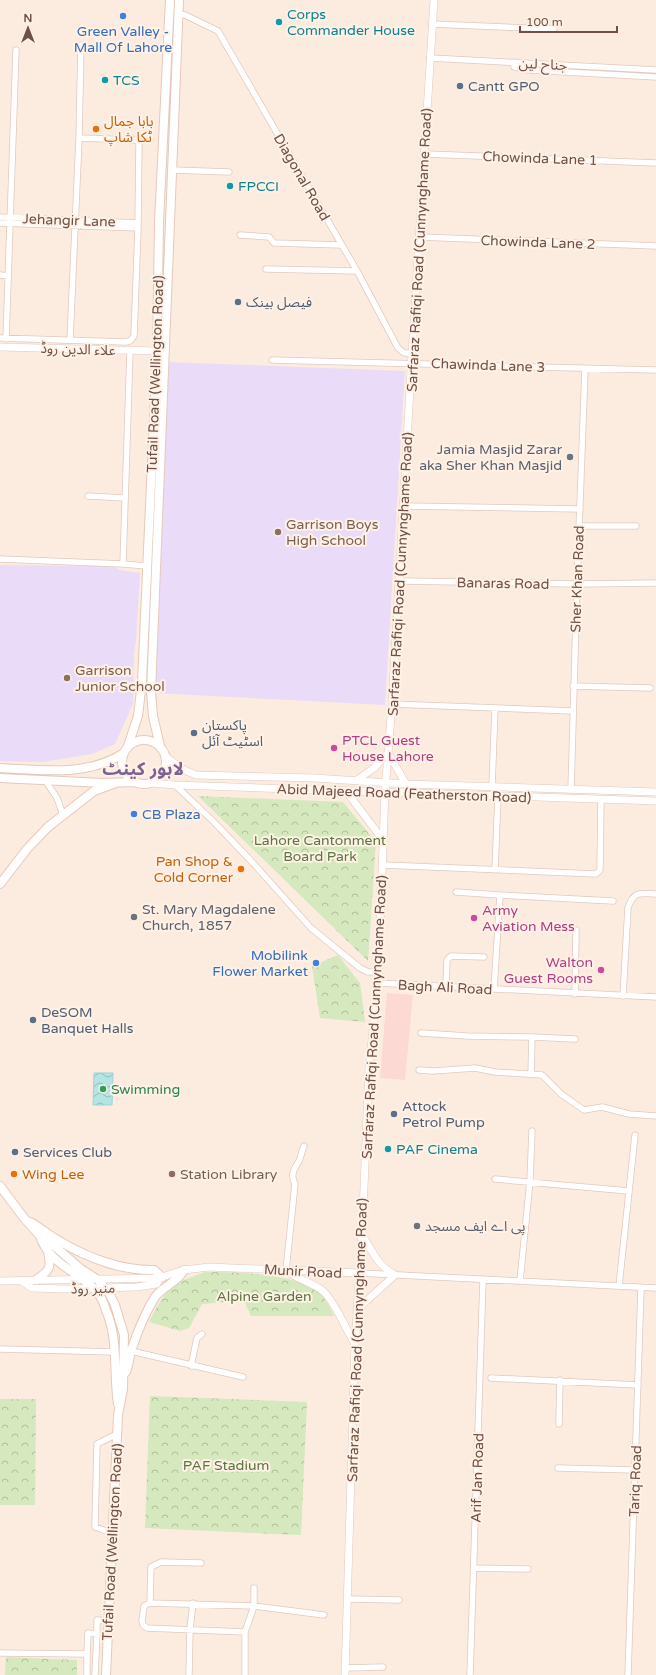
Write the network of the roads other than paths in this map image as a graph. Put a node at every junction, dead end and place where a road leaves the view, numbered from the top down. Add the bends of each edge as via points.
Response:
1 (170, 0) edge
2 (178, 0) edge
3 (434, 0) edge
4 (178, 14) junction
5 (431, 24) junction
6 (554, 29) dead end
7 (81, 45) dead end
8 (16, 50) dead end
9 (430, 58) junction
10 (514, 62) junction
11 (572, 65) junction
12 (621, 68) junction
13 (656, 70) edge
14 (572, 73) junction
15 (621, 75) junction
16 (656, 77) edge
17 (79, 138) junction
18 (425, 154) junction
19 (656, 163) edge
20 (172, 170) junction
21 (229, 172) dead end
22 (0, 217) edge
23 (10, 220) junction
24 (0, 223) edge
25 (75, 223) junction
26 (138, 226) junction
27 (240, 235) dead end
28 (420, 237) junction
29 (341, 245) junction
30 (656, 246) edge
31 (266, 269) dead end
32 (356, 271) junction
33 (0, 275) edge
34 (8, 276) junction
35 (3, 338) edge
36 (70, 340) junction
37 (0, 347) edge
38 (130, 351) junction
39 (157, 352) junction
40 (412, 353) junction
41 (272, 360) dead end
42 (412, 362) junction
43 (585, 369) junction
44 (656, 370) edge
45 (88, 496) dead end
46 (124, 498) junction
47 (404, 506) junction
48 (580, 509) junction
49 (580, 526) junction
50 (636, 526) dead end
51 (0, 559) edge
52 (122, 564) junction
53 (147, 566) junction
54 (399, 581) junction
55 (656, 583) edge
56 (576, 584) junction
57 (574, 686) junction
58 (650, 688) dead end
59 (392, 704) junction
60 (494, 708) junction
61 (573, 711) junction
62 (160, 746) junction
63 (126, 750) junction
64 (388, 752) junction
65 (166, 757) junction
66 (0, 768) edge
67 (0, 778) edge
68 (45, 780) junction
69 (357, 780) junction
70 (135, 782) junction
71 (386, 782) junction
72 (116, 783) junction
73 (152, 783) junction
74 (406, 784) junction
75 (175, 785) junction
76 (492, 786) junction
77 (554, 789) junction
78 (571, 790) junction
79 (346, 791) junction
80 (385, 791) junction
81 (656, 792) edge
82 (498, 796) junction
83 (554, 798) junction
84 (601, 800) junction
85 (656, 802) edge
86 (63, 815) junction
87 (383, 840) junction
88 (383, 865) junction
89 (495, 870) junction
90 (0, 884) edge
91 (456, 892) dead end
92 (656, 894) edge
93 (500, 895) junction
94 (613, 900) dead end
95 (576, 930) dead end
96 (484, 957) dead end
97 (378, 972) junction
98 (378, 983) junction
99 (446, 987) junction
100 (494, 989) junction
101 (575, 994) junction
102 (623, 996) junction
103 (656, 997) edge
104 (421, 1033) dead end
105 (532, 1037) junction
106 (575, 1039) dead end
107 (419, 1070) dead end
108 (531, 1074) junction
109 (656, 1116) edge
110 (532, 1131) dead end
111 (635, 1135) dead end
112 (304, 1146) dead end
113 (495, 1179) dead end
114 (530, 1181) junction
115 (0, 1186) edge
116 (629, 1191) junction
117 (24, 1218) junction
118 (362, 1235) junction
119 (40, 1236) junction
120 (48, 1252) junction
121 (184, 1270) junction
122 (286, 1270) junction
123 (359, 1273) junction
124 (395, 1275) junction
125 (161, 1277) junction
126 (36, 1280) junction
127 (85, 1280) junction
128 (98, 1280) junction
129 (483, 1280) junction
130 (0, 1281) edge
131 (520, 1281) junction
132 (23, 1282) junction
133 (619, 1286) junction
134 (106, 1288) junction
135 (641, 1288) junction
136 (656, 1288) edge
137 (94, 1289) junction
138 (357, 1312) junction
139 (202, 1334) dead end
140 (355, 1344) junction
141 (0, 1349) edge
142 (131, 1351) junction
143 (115, 1352) junction
144 (191, 1366) junction
145 (243, 1377) dead end
146 (124, 1378) junction
147 (492, 1378) dead end
148 (560, 1380) junction
149 (638, 1385) junction
150 (118, 1408) junction
151 (559, 1424) dead end
152 (117, 1434) junction
153 (558, 1468) dead end
154 (635, 1470) junction
155 (112, 1533) junction
156 (202, 1563) dead end
157 (474, 1568) junction
158 (528, 1569) dead end
159 (254, 1588) dead end
160 (348, 1598) junction
161 (398, 1600) dead end
162 (150, 1603) junction
163 (193, 1603) junction
164 (254, 1606) junction
165 (324, 1615) dead end
166 (108, 1620) junction
167 (190, 1629) junction
168 (245, 1632) junction
169 (97, 1634) junction
170 (0, 1653) edge
171 (87, 1654) junction
172 (383, 1667) dead end
173 (346, 1671) edge
174 (87, 1675) edge
175 (95, 1675) edge
176 (106, 1675) edge
177 (189, 1675) edge
178 (245, 1675) edge
179 (470, 1675) edge
180 (628, 1675) edge

1 - 39 main road, Tufail Road (Wellington Road) via 159,222
2 - 4 main road, Tufail Road (Wellington Road)
3 - 5 street, Sarfaraz Rafiqi Road (Cunnynghame Road)
4 - 20 main road, Tufail Road (Wellington Road)
4 - 29 street, Diagonal Road via 218,31
5 - 6 street
5 - 9 street, Sarfaraz Rafiqi Road (Cunnynghame Road)
7 - 17 street
8 - 23 street
9 - 10 street, جناح لین
9 - 18 street, Sarfaraz Rafiqi Road (Cunnynghame Road)
10 - 11 street, جناح لین
10 - 14 street via 514,67 517,68
11 - 12 street, جناح لین
11 - 14 street
12 - 13 street, جناح لین
12 - 15 street
14 - 15 street
15 - 16 street
17 - 25 street
17 - 26 street via 139,142
18 - 19 street, Chowinda Lane 1
18 - 28 street, Sarfaraz Rafiqi Road (Cunnynghame Road)
20 - 21 street
20 - 62 main road, Tufail Road (Wellington Road) via 151,692
22 - 23 street, Jehangir Lane
23 - 24 street, Jehangir Lane
23 - 25 street, Jehangir Lane
23 - 34 street
25 - 26 street, Jehangir Lane
25 - 36 street
26 - 36 street via 132,340
27 - 29 street via 269,236 274,243
28 - 30 street, Chowinda Lane 2
28 - 40 street, Sarfaraz Rafiqi Road (Cunnynghame Road)
29 - 32 street, Diagonal Road
31 - 32 street
32 - 40 street, Diagonal Road via 398,348 404,353
33 - 34 street
34 - 35 street
35 - 36 street
37 - 38 street, علاء الدین روڈ
38 - 39 street, علاء الدین روڈ
38 - 46 street
39 - 53 main road, Tufail Road (Wellington Road)
40 - 42 street, Sarfaraz Rafiqi Road (Cunnynghame Road)
41 - 42 street, Chawinda Lane 3
42 - 43 street, Chawinda Lane 3
42 - 47 street, Sarfaraz Rafiqi Road (Cunnynghame Road)
43 - 44 street, Chawinda Lane 3
43 - 48 street, Sher Khan Road
45 - 46 street
46 - 52 street
47 - 48 street
47 - 54 street, Sarfaraz Rafiqi Road (Cunnynghame Road)
48 - 49 street, Sher Khan Road
49 - 50 street
49 - 56 street, Sher Khan Road
51 - 52 street
52 - 53 street
53 - 63 main road, Tufail Road (Wellington Road) via 140,700 137,722
54 - 56 street, Banaras Road
54 - 59 street, Sarfaraz Rafiqi Road (Cunnynghame Road)
55 - 56 street, Banaras Road
56 - 57 street, Sher Khan Road
57 - 58 street
57 - 61 street, Sher Khan Road
59 - 60 street
59 - 64 street, Sarfaraz Rafiqi Road (Cunnynghame Road)
60 - 61 street
60 - 76 street
61 - 78 street, Sher Khan Road
62 - 63 main road via 154,742 140,740
62 - 65 main road
63 - 66 main road via 108,762 77,770
63 - 70 main road via 122,761 123,770
64 - 69 street via 374,768
64 - 71 street, Sarfaraz Rafiqi Road (Cunnynghame Road)
64 - 74 street
65 - 69 street, Abid Majeed Road (Featherston Road) via 196,775
65 - 73 main road via 164,773
67 - 68 main road
68 - 72 main road
68 - 86 street via 57,798
69 - 71 street, Abid Majeed Road (Featherston Road)
70 - 72 main road
70 - 73 main road
71 - 74 street, Abid Majeed Road (Featherston Road)
71 - 80 street, Sarfaraz Rafiqi Road (Cunnynghame Road)
72 - 86 main road via 94,791
73 - 75 street, Abid Majeed Road (Featherston Road)
74 - 76 street, Abid Majeed Road (Featherston Road)
75 - 79 street, Abid Majeed Road (Featherston Road)
75 - 97 street via 254,864 311,928 360,968 368,972
76 - 77 street, Abid Majeed Road (Featherston Road)
77 - 78 street, Abid Majeed Road (Featherston Road)
77 - 83 street
78 - 81 street, Abid Majeed Road (Featherston Road)
79 - 80 street, Abid Majeed Road (Featherston Road)
79 - 87 street
80 - 82 street, Abid Majeed Road (Featherston Road)
80 - 87 street, Sarfaraz Rafiqi Road (Cunnynghame Road)
82 - 83 street, Abid Majeed Road (Featherston Road)
82 - 89 street
83 - 84 street, Abid Majeed Road (Featherston Road)
84 - 85 street, Abid Majeed Road (Featherston Road)
84 - 89 street via 600,870 596,874
86 - 90 main road via 26,849
87 - 88 street, Sarfaraz Rafiqi Road (Cunnynghame Road)
88 - 89 street
88 - 97 street, Sarfaraz Rafiqi Road (Cunnynghame Road)
91 - 93 street
92 - 102 street via 640,893 630,900
93 - 94 street
93 - 100 street
95 - 101 street
96 - 99 street via 448,957
97 - 98 street, Sarfaraz Rafiqi Road (Cunnynghame Road)
98 - 99 street, Bagh Ali Road
98 - 118 street, Sarfaraz Rafiqi Road (Cunnynghame Road) via 369,1068
99 - 100 street, Bagh Ali Road
100 - 101 street, Bagh Ali Road
101 - 102 street, Bagh Ali Road
102 - 103 street, Bagh Ali Road
104 - 105 street
105 - 106 street
105 - 108 street
107 - 108 street via 466,1068
108 - 109 street via 542,1075 560,1094 584,1110 602,1107 629,1114
110 - 114 street
111 - 116 street
112 - 122 street via 292,1176 295,1184
113 - 114 street
114 - 116 street
114 - 131 street
115 - 117 main road
116 - 133 street
117 - 119 main road
117 - 125 main road via 80,1252 126,1268 154,1270
118 - 123 street, Sarfaraz Rafiqi Road (Cunnynghame Road)
118 - 124 street via 377,1261
119 - 120 main road
119 - 128 main road, Tufail Road (Wellington Road)
120 - 126 main road via 50,1266 47,1272
120 - 127 main road, Tufail Road (Wellington Road) via 73,1274
121 - 122 street, Munir Road via 209,1267
121 - 125 street, Munir Road
121 - 142 main road via 181,1276 156,1296
122 - 123 street, Munir Road
122 - 140 street via 294,1277 324,1292
123 - 124 street, Munir Road
123 - 138 street, Sarfaraz Rafiqi Road (Cunnynghame Road)
124 - 129 street, Munir Road
124 - 138 street
125 - 128 street, Munir Road
125 - 134 street, منیر روڈ via 157,1284 148,1287
126 - 127 street, Munir Road
126 - 132 street, Munir Road
127 - 128 street, Munir Road
127 - 137 main road, Tufail Road (Wellington Road)
128 - 134 main road, Tufail Road (Wellington Road)
129 - 131 street, Munir Road
129 - 157 street, Arif Jan Road
130 - 132 street, Munir Road
131 - 133 street, Munir Road
132 - 137 street, منیر روڈ via 32,1288
133 - 135 street, Munir Road
134 - 137 street, منیر روڈ
134 - 146 main road, Tufail Road (Wellington Road) via 115,1305 124,1335
135 - 136 street, Munir Road
135 - 149 street, Tariq Road
137 - 143 main road, Tufail Road (Wellington Road) via 101,1298 111,1323
138 - 140 street, Sarfaraz Rafiqi Road (Cunnynghame Road)
139 - 144 street via 197,1338
140 - 160 street, Sarfaraz Rafiqi Road (Cunnynghame Road)
141 - 143 street
142 - 144 street
142 - 146 main road
143 - 150 main road, Tufail Road (Wellington Road)
144 - 145 street
146 - 150 main road, Tufail Road (Wellington Road)
147 - 148 street
148 - 149 street
148 - 151 street
149 - 154 street, Tariq Road
150 - 152 main road, Tufail Road (Wellington Road)
152 - 155 main road, Tufail Road (Wellington Road)
152 - 155 street via 97,1444 95,1526
153 - 154 street
154 - 180 street, Tariq Road
155 - 166 main road, Tufail Road (Wellington Road)
156 - 162 street via 160,1562 151,1567
157 - 158 street
157 - 179 street, Arif Jan Road
159 - 164 street
160 - 161 street
160 - 173 street, Sarfaraz Rafiqi Road (Cunnynghame Road)
162 - 163 street
162 - 167 street via 144,1606 142,1621 147,1628
163 - 164 street
163 - 167 street
164 - 165 street
164 - 168 street
166 - 169 street via 98,1620
166 - 176 main road, Tufail Road (Wellington Road)
167 - 168 street
167 - 177 street
168 - 178 street
169 - 171 street via 88,1634
169 - 175 street
170 - 171 street
171 - 174 street
172 - 173 street

